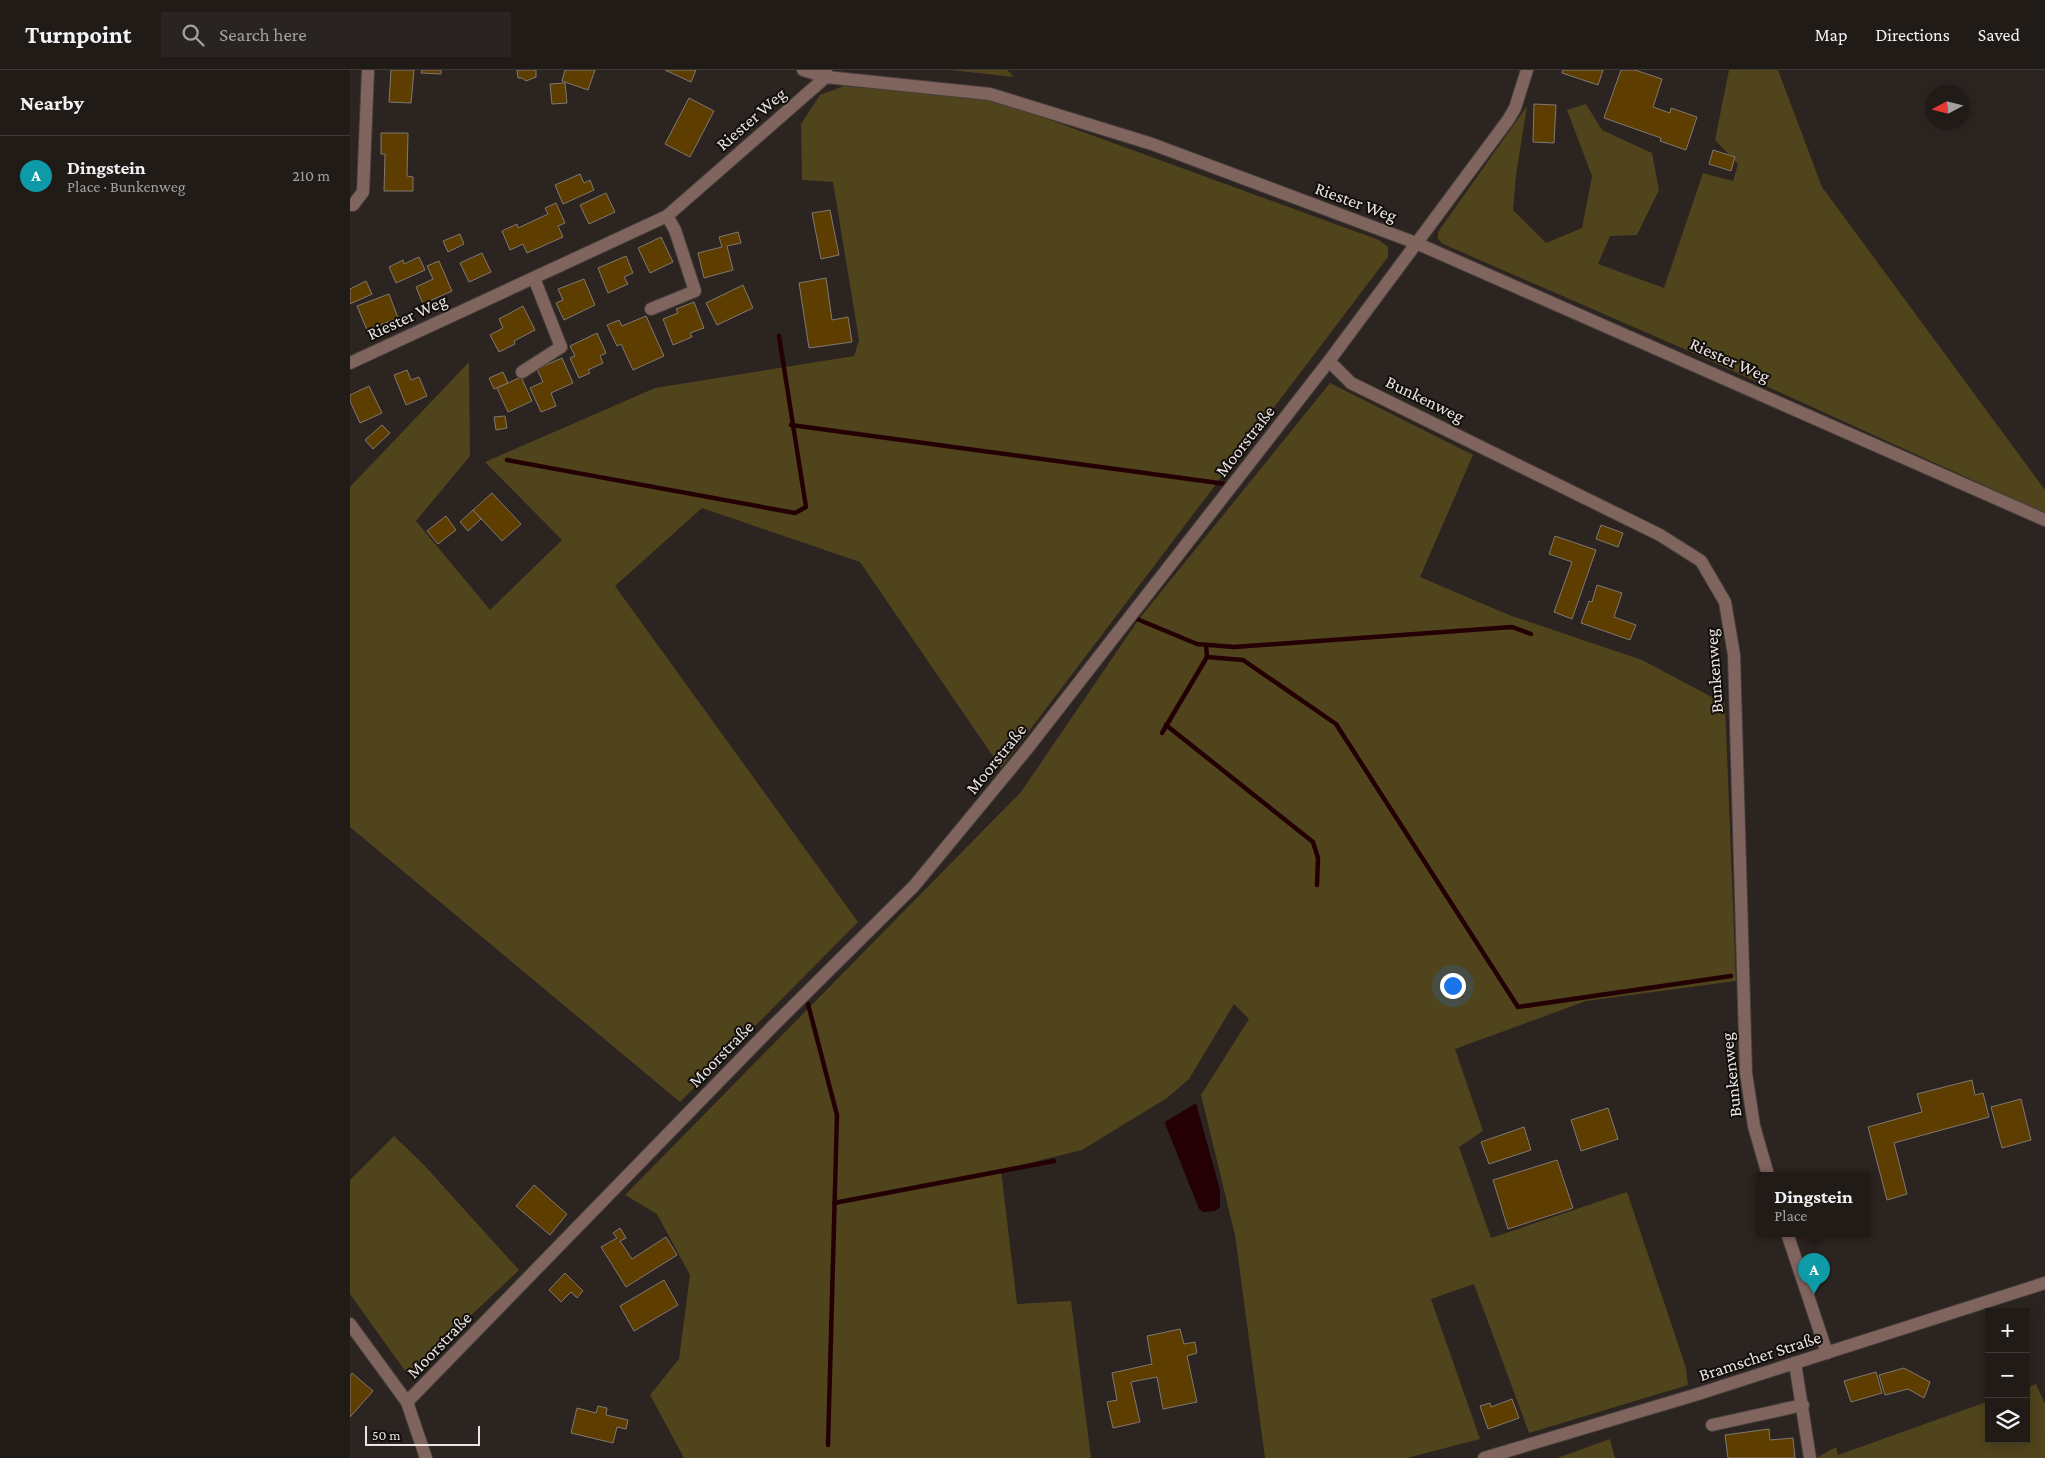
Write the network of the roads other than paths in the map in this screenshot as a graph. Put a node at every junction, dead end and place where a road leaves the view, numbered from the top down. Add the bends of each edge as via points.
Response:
1 (368, 70) edge
2 (802, 70) edge
3 (1527, 70) edge
4 (826, 74) edge
5 (350, 205) edge
6 (667, 216) junction
7 (1416, 243) junction
8 (534, 278) junction
9 (651, 309) dead end
10 (1329, 361) junction
11 (350, 363) edge
12 (522, 372) dead end
13 (2045, 520) edge
14 (1767, 1172) edge
15 (1788, 1237) edge
16 (2045, 1283) edge
17 (352, 1331) edge
18 (1827, 1353) junction
19 (1795, 1363) junction
20 (407, 1402) junction
21 (1803, 1405) junction
22 (1712, 1425) dead end
23 (426, 1458) edge
24 (1484, 1458) edge
25 (1810, 1458) edge

1 - 5 street via 363,192
2 - 4 street
3 - 7 street, Moorstraße via 1508,120
4 - 6 street, Riester Weg
4 - 7 street, Riester Weg via 990,94 1152,144
6 - 8 street, Riester Weg
6 - 9 street via 675,230 695,291
7 - 10 street, Moorstraße
7 - 13 street, Riester Weg
8 - 11 street, Riester Weg
8 - 12 street via 561,347
10 - 14 street, Bunkenweg via 1351,383 1660,536 1701,561 1725,602 1734,655 1746,1073 1752,1117
10 - 20 street, Moorstraße via 1027,749 914,886 758,1041
15 - 18 street
16 - 18 street, Bramscher Straße
17 - 20 street
18 - 19 street, Bramscher Straße
19 - 21 street
19 - 24 street, Bramscher Straße
20 - 23 street
21 - 22 street
21 - 25 street

